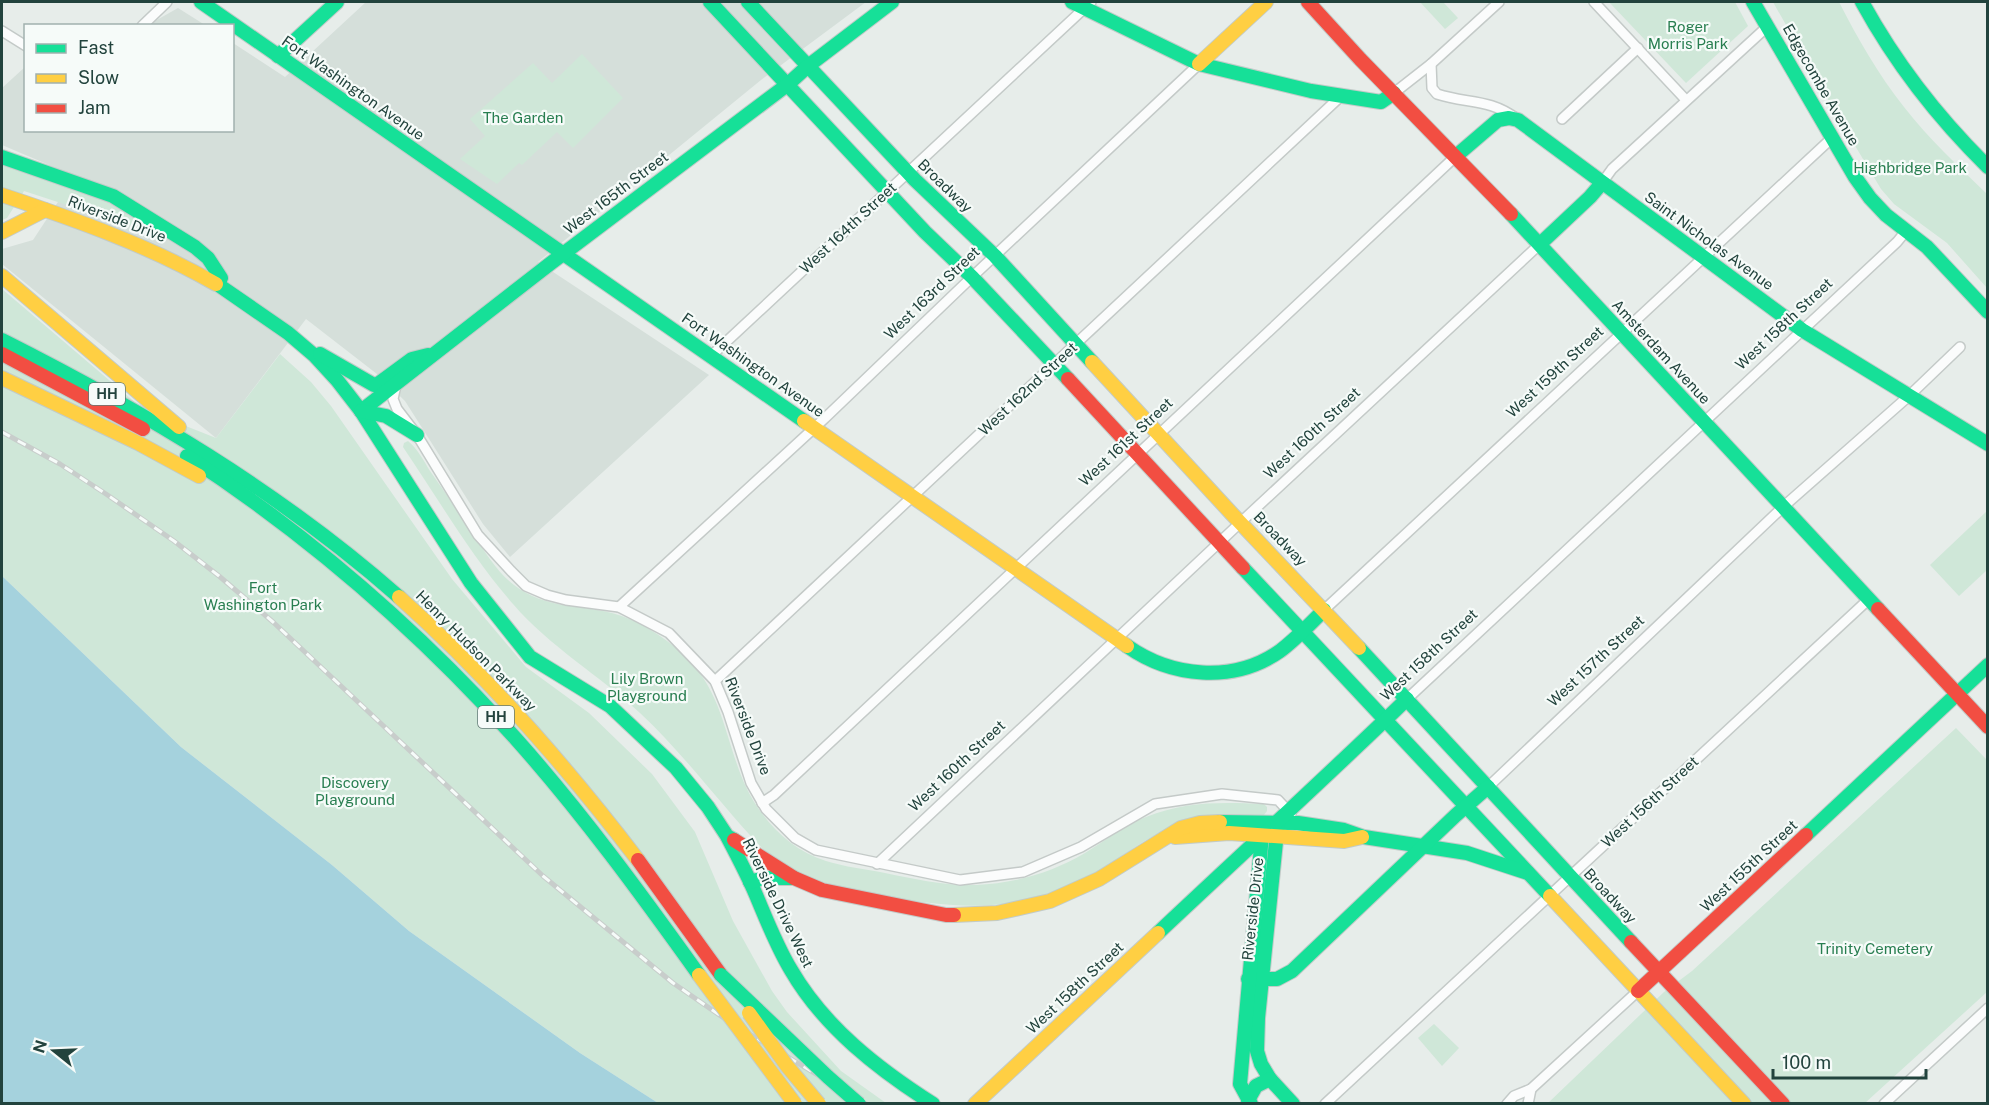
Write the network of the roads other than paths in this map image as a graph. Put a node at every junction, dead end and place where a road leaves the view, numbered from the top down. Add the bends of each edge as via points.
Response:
1 (167, 2) edge
2 (201, 2) edge
3 (338, 2) edge
4 (710, 2) edge
5 (748, 2) edge
6 (892, 2) edge
7 (1266, 2) edge
8 (1308, 2) edge
9 (1499, 2) edge
10 (1594, 2) edge
11 (1753, 2) edge
12 (1862, 2) edge
13 (1083, 4) edge
14 (144, 24) edge
15 (232, 24) edge
16 (234, 25) edge
17 (1768, 26) junction
18 (2, 31) edge
19 (24, 45) edge
20 (1638, 48) junction
21 (278, 56) junction
22 (1199, 64) junction
23 (1431, 64) junction
24 (808, 66) junction
25 (788, 85) junction
26 (1394, 93) junction
27 (1341, 96) junction
28 (1686, 100) junction
29 (1562, 119) dead end
30 (1518, 120) junction
31 (1833, 137) junction
32 (1456, 156) junction
33 (2, 157) edge
34 (1988, 167) edge
35 (908, 172) junction
36 (1602, 183) junction
37 (887, 191) junction
38 (2, 195) edge
39 (45, 210) junction
40 (1906, 231) junction
41 (2, 232) edge
42 (1540, 244) junction
43 (563, 254) junction
44 (995, 256) junction
45 (1703, 258) junction
46 (2, 276) edge
47 (972, 277) junction
48 (222, 284) junction
49 (1988, 312) edge
50 (1802, 330) junction
51 (1621, 333) junction
52 (2, 340) edge
53 (1076, 344) junction
54 (303, 345) junction
55 (1960, 347) dead end
56 (436, 353) junction
57 (2, 354) edge
58 (711, 356) junction
59 (1053, 365) junction
60 (2, 378) edge
61 (397, 383) junction
62 (1910, 395) junction
63 (361, 411) junction
64 (1704, 422) junction
65 (815, 428) junction
66 (1159, 433) junction
67 (417, 435) junction
68 (1988, 444) edge
69 (1137, 454) junction
70 (209, 455) junction
71 (913, 496) junction
72 (250, 500) junction
73 (1783, 507) junction
74 (1240, 522) junction
75 (1219, 543) junction
76 (1016, 568) junction
77 (1869, 599) junction
78 (620, 607) junction
79 (1324, 610) junction
80 (1301, 631) junction
81 (1117, 638) junction
82 (1988, 665) edge
83 (716, 681) junction
84 (1956, 693) junction
85 (1407, 699) junction
86 (1385, 719) junction
87 (1988, 727) edge
88 (1488, 787) junction
89 (762, 803) junction
90 (1467, 806) junction
91 (1289, 812) junction
92 (1298, 824) junction
93 (1278, 829) junction
94 (1262, 835) junction
95 (727, 836) junction
96 (1364, 837) junction
97 (1165, 838) junction
98 (1422, 847) junction
99 (877, 864) junction
100 (1528, 873) junction
101 (1570, 876) junction
102 (794, 878) junction
103 (750, 882) junction
104 (1550, 895) junction
105 (1659, 973) junction
106 (721, 975) junction
107 (1255, 979) junction
108 (1638, 992) junction
109 (1988, 1008) edge
110 (1270, 1079) junction
111 (1531, 1089) junction
112 (1250, 1102) edge
113 (795, 1104) edge
114 (819, 1104) edge
115 (859, 1104) edge
116 (933, 1104) edge
117 (975, 1104) edge
118 (1293, 1104) edge
119 (1325, 1104) edge
120 (1507, 1104) edge
121 (1528, 1104) edge
122 (1744, 1104) edge
123 (1783, 1104) edge
124 (1884, 1104) edge

1 - 14 street
2 - 15 main road, Fort Washington Avenue
3 - 21 main road
4 - 25 main road
5 - 24 main road, Broadway
6 - 24 main road, West 165th Street
7 - 22 main road, West 163rd Street
8 - 26 main road, Amsterdam Avenue
9 - 23 street
10 - 20 street
11 - 17 main road, Edgecombe Avenue
12 - 34 main road via 1909,79
13 - 22 main road
13 - 35 street, West 164th Street
16 - 21 main road, Fort Washington Avenue
17 - 28 street, West 160th Street
17 - 31 main road, Edgecombe Avenue
18 - 19 street
20 - 28 street
20 - 29 street
21 - 43 main road, Fort Washington Avenue
22 - 27 main road
22 - 44 street, West 163rd Street
23 - 26 street
23 - 30 street, Saint Nicholas Avenue via 1432,88 1437,94 1487,103
24 - 25 main road, West 165th Street
24 - 35 main road, Broadway
25 - 37 main road
25 - 43 main road, West 165th Street
26 - 27 main road via 1381,102
26 - 32 main road, Amsterdam Avenue
27 - 53 street, West 162nd Street
28 - 36 street, West 160th Street via 1612,168
30 - 32 main road, West 161st Street via 1498,120
30 - 36 main road, Saint Nicholas Avenue
31 - 40 main road, Edgecombe Avenue via 1870,198
31 - 45 street, West 159th Street
32 - 42 main road, Amsterdam Avenue
32 - 66 street, West 161st Street
33 - 48 main road via 113,196 198,250 210,261
35 - 37 street, West 164th Street
35 - 44 main road, Broadway
36 - 42 main road, West 160th Street
36 - 45 main road, Saint Nicholas Avenue
37 - 47 main road
37 - 58 street, West 164th Street
38 - 39 main road, Riverside Drive
39 - 41 main road
39 - 48 main road, Riverside Drive via 139,243
40 - 49 main road, Edgecombe Avenue via 1935,255
40 - 50 street, West 158th Street
42 - 51 main road, Amsterdam Avenue
42 - 74 street, West 160th Street
43 - 56 main road, West 165th Street
43 - 58 main road, Fort Washington Avenue
44 - 47 street, West 163rd Street
44 - 53 main road, Broadway
45 - 50 main road, Saint Nicholas Avenue
45 - 51 street, West 159th Street
46 - 70 main road
47 - 59 main road
47 - 65 street, West 163rd Street
48 - 54 main road, Riverside Drive
50 - 62 main road, Saint Nicholas Avenue
50 - 64 street, West 158th Street
51 - 64 main road, Amsterdam Avenue
51 - 79 street, West 159th Street
52 - 70 main road, Henry Hudson Parkway / HH via 119,400
53 - 59 street, West 162nd Street
53 - 66 main road, Broadway
54 - 56 main road via 374,385 412,359
54 - 63 main road, Riverside Drive
55 - 62 street, West 157th Street
56 - 61 main road, West 165th Street
57 - 72 main road, Henry Hudson Parkway / HH via 128,420
58 - 65 main road, Fort Washington Avenue
59 - 69 main road
59 - 71 street, West 162nd Street
60 - 72 main road
61 - 63 main road, West 165th Street
61 - 67 street, Riverside Drive via 393,399
62 - 68 main road, Saint Nicholas Avenue
62 - 73 street, West 157th Street
63 - 67 main road via 386,416
63 - 95 main road, Riverside Drive via 471,582 530,657 610,706 676,768
64 - 73 main road, Amsterdam Avenue
64 - 85 street, West 158th Street
65 - 71 main road, Fort Washington Avenue
65 - 78 street, West 163rd Street
66 - 69 street, West 161st Street
66 - 74 main road, Broadway
67 - 78 street, Riverside Drive via 478,535 526,586 567,600
69 - 75 main road
69 - 76 street, West 161st Street
70 - 106 main road, Henry Hudson Parkway / HH via 320,532 457,651 583,791
71 - 76 main road, Fort Washington Avenue
71 - 83 street, West 162nd Street
72 - 113 main road, Henry Hudson Parkway / HH, bridge via 378,602 474,694 530,755 590,828
73 - 77 main road, Amsterdam Avenue
73 - 88 street, West 157th Street
74 - 75 street, West 160th Street
74 - 79 main road, Broadway
75 - 80 main road
75 - 81 street, West 160th Street
76 - 81 main road, Fort Washington Avenue
76 - 89 street, West 161st Street
77 - 84 main road, Amsterdam Avenue
77 - 101 street, West 156th Street
78 - 83 street, Riverside Drive via 669,633
79 - 80 main road, West 159th Street
79 - 85 main road, Broadway
80 - 81 main road, Fort Washington Avenue via 1273,656 1258,663 1206,673 1153,662
80 - 86 main road
81 - 99 street, West 160th Street
82 - 84 main road, West 155th Street
83 - 89 street, Riverside Drive via 751,783
84 - 87 main road, Amsterdam Avenue
84 - 105 main road, West 155th Street
85 - 86 main road, West 158th Street
85 - 88 main road, Broadway
86 - 90 main road
86 - 91 main road, West 158th Street
88 - 90 main road, West 157th Street
88 - 101 main road, Broadway
89 - 99 street, Riverside Drive via 795,838 816,850
90 - 98 main road, West 157th Street
90 - 100 main road
91 - 92 street, Riverside Drive
91 - 93 main road, West 158th Street
91 - 99 street, Riverside Drive via 1278,800 1222,794 1155,804 1081,847 1023,872 960,880
92 - 93 main road
92 - 96 main road via 1344,830
93 - 94 main road, West 158th Street
93 - 96 main road via 1344,841
93 - 97 main road, Riverside Drive via 1236,821 1200,823
93 - 107 main road, Riverside Drive
94 - 97 main road, Riverside Drive via 1229,833
94 - 107 main road, Riverside Drive
94 - 117 main road, West 158th Street
95 - 102 main road, Riverside Drive
95 - 103 main road, Riverside Drive West
96 - 98 main road
97 - 102 main road, Riverside Drive via 1099,879 1050,901 996,913 946,915 822,890
98 - 100 main road via 1467,853
98 - 107 main road, West 157th Street via 1292,971 1277,979
100 - 104 main road
101 - 104 street, West 156th Street
101 - 105 main road, Broadway
102 - 103 main road, Riverside Drive
103 - 116 main road, Riverside Drive West via 797,981 823,1014 864,1056
104 - 108 main road
104 - 119 street, West 156th Street
105 - 108 main road, West 155th Street
105 - 123 main road, Broadway
106 - 114 main road, Henry Hudson Parkway / HH, bridge
106 - 115 main road, bridge
107 - 110 main road, Riverside Drive via 1257,1051
107 - 112 main road, Riverside Drive via 1240,1084
108 - 111 street, West 155th Street
108 - 122 main road
109 - 124 street
110 - 112 main road via 1256,1086
110 - 118 main road, Riverside Drive
111 - 120 street, West 155th Street via 1514,1096
111 - 121 street

